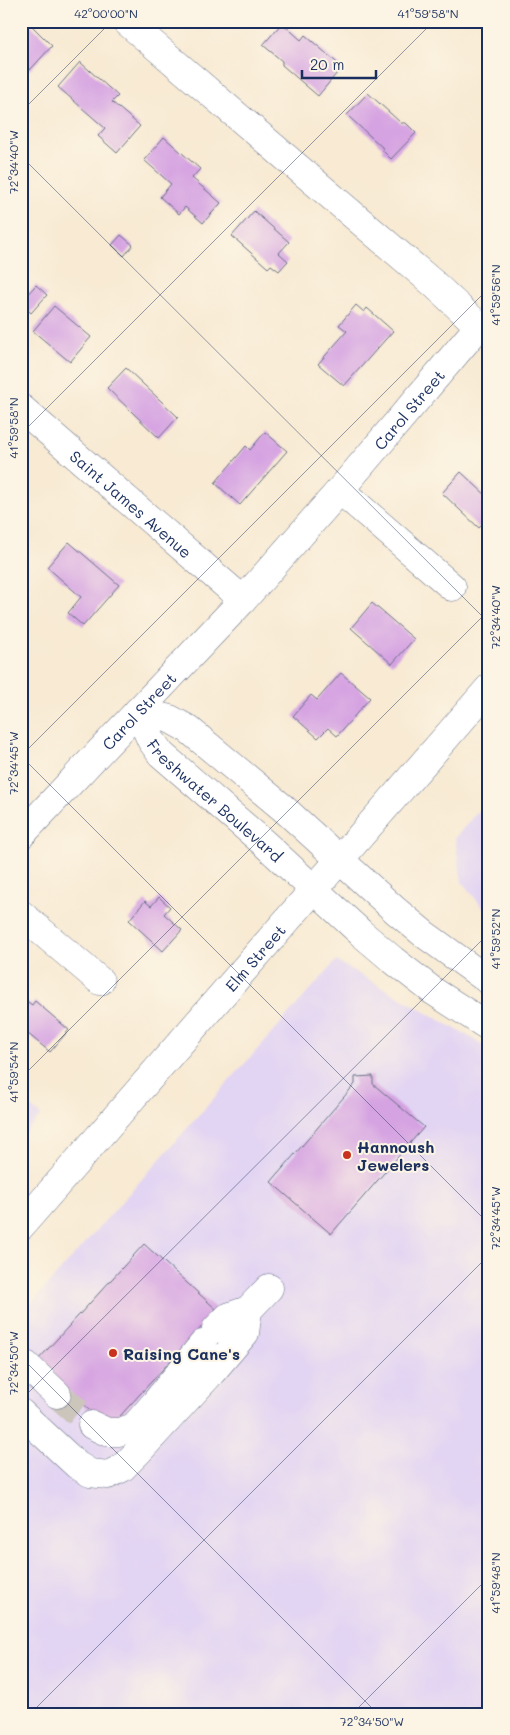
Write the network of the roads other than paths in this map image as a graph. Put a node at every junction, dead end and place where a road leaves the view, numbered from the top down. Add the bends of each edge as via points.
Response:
1 (126, 21) edge
2 (21, 408) edge
3 (340, 490) junction
4 (452, 587) dead end
5 (243, 600) junction
6 (489, 688) edge
7 (138, 711) junction
8 (21, 835) edge
9 (340, 860) junction
10 (314, 889) junction
11 (21, 914) edge
12 (489, 981) edge
13 (100, 982) dead end
14 (489, 1028) edge
15 (21, 1226) edge
16 (269, 1288) dead end
17 (248, 1310) junction
18 (23, 1370) edge
19 (57, 1394) tunnel mouth
20 (21, 1413) edge
21 (92, 1425) tunnel mouth

1 - 3 street, Carol Street via 479,326
2 - 5 street, Saint James Avenue
3 - 4 street
3 - 5 street, Carol Street
5 - 7 street, Carol Street
6 - 9 street, Elm Street
7 - 8 street, Carol Street
7 - 9 street, Freshwater Boulevard via 170,719 188,729
7 - 10 street, Freshwater Boulevard via 161,754
9 - 10 street, Elm Street
9 - 12 street, Freshwater Boulevard via 424,934
10 - 14 street, Freshwater Boulevard via 393,960
10 - 15 street, Elm Street
11 - 13 street
16 - 17 street
17 - 20 street via 246,1333 139,1451 122,1468 108,1475 90,1473 77,1464
17 - 21 street via 228,1317 134,1426 119,1432 107,1432
18 - 19 street

